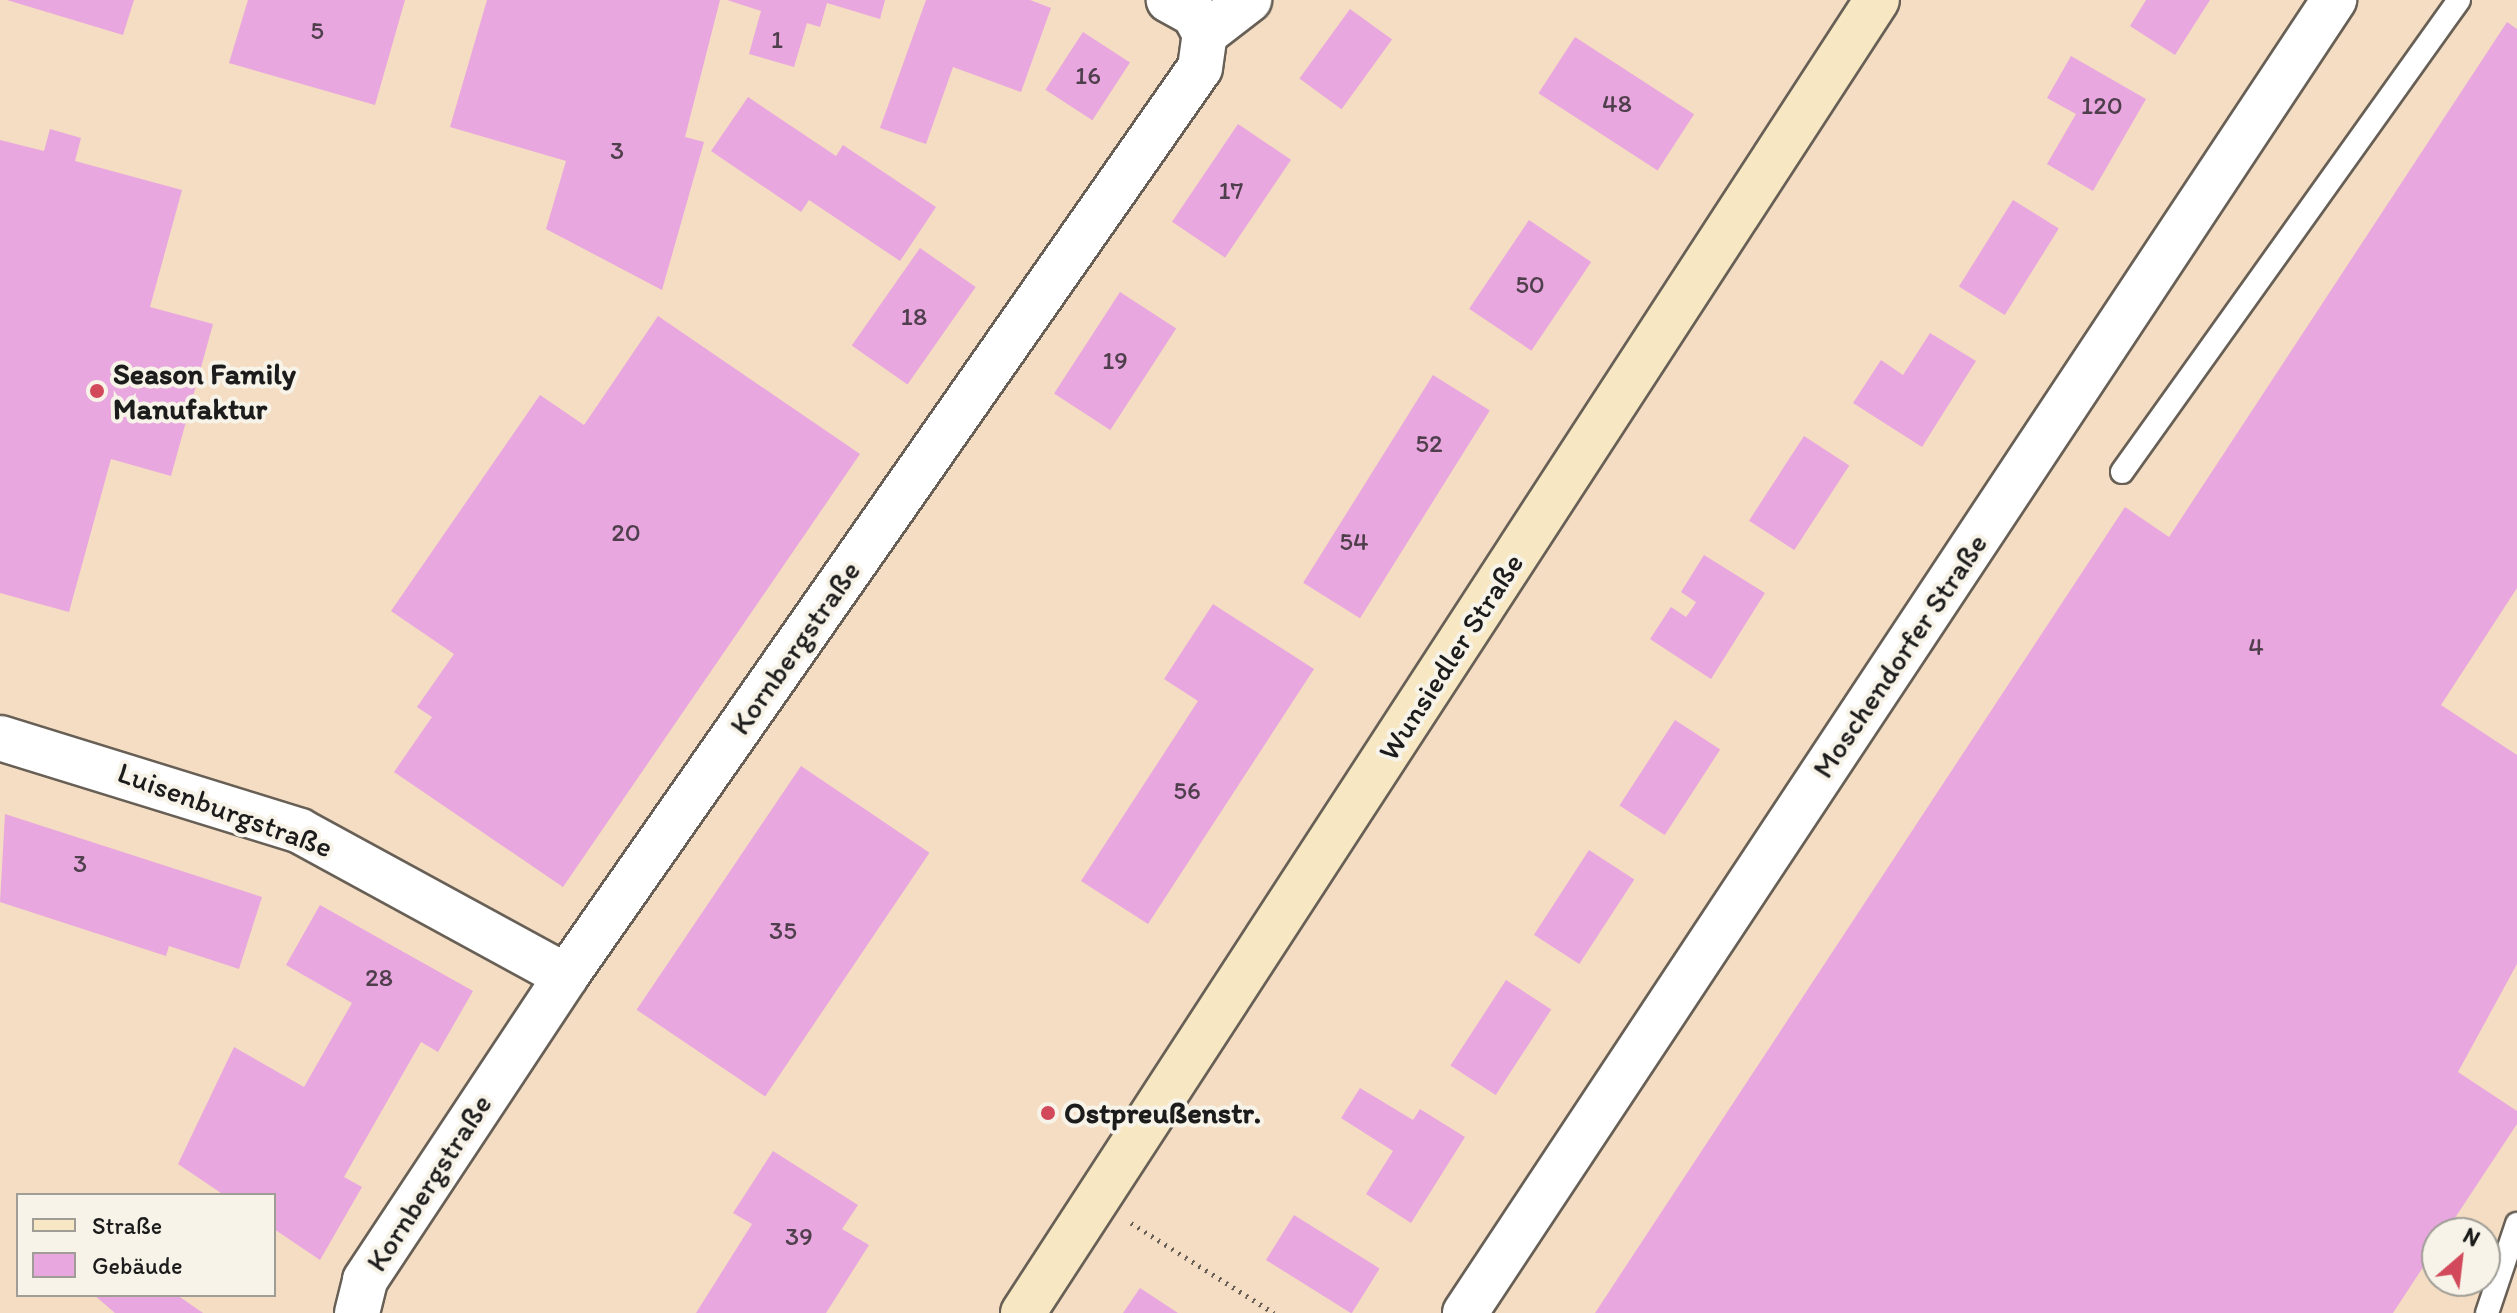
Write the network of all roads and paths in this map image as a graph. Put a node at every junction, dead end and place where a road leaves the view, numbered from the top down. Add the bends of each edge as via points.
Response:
1 (1169, 0) edge
2 (1249, 0) edge
3 (1877, 0) edge
4 (2334, 0) edge
5 (2459, 0) edge
6 (1205, 34) junction
7 (2122, 472) dead end
8 (0, 738) edge
9 (566, 976) junction
10 (1096, 1201) junction
11 (2517, 1224) edge
12 (357, 1313) edge
13 (1023, 1313) edge
14 (1274, 1313) edge
15 (1465, 1313) edge
16 (2487, 1313) edge

1 - 6 street via 1194,14
2 - 6 street
3 - 10 main road, Wunsiedler Straße
4 - 15 street, Moschendorfer Straße
5 - 7 lane
6 - 9 street, Kornbergstraße via 1200,68
8 - 9 street, Luisenburgstraße via 300,831
9 - 12 street, Kornbergstraße via 365,1280
10 - 13 main road, Wunsiedler Straße
10 - 14 path
11 - 16 lane

